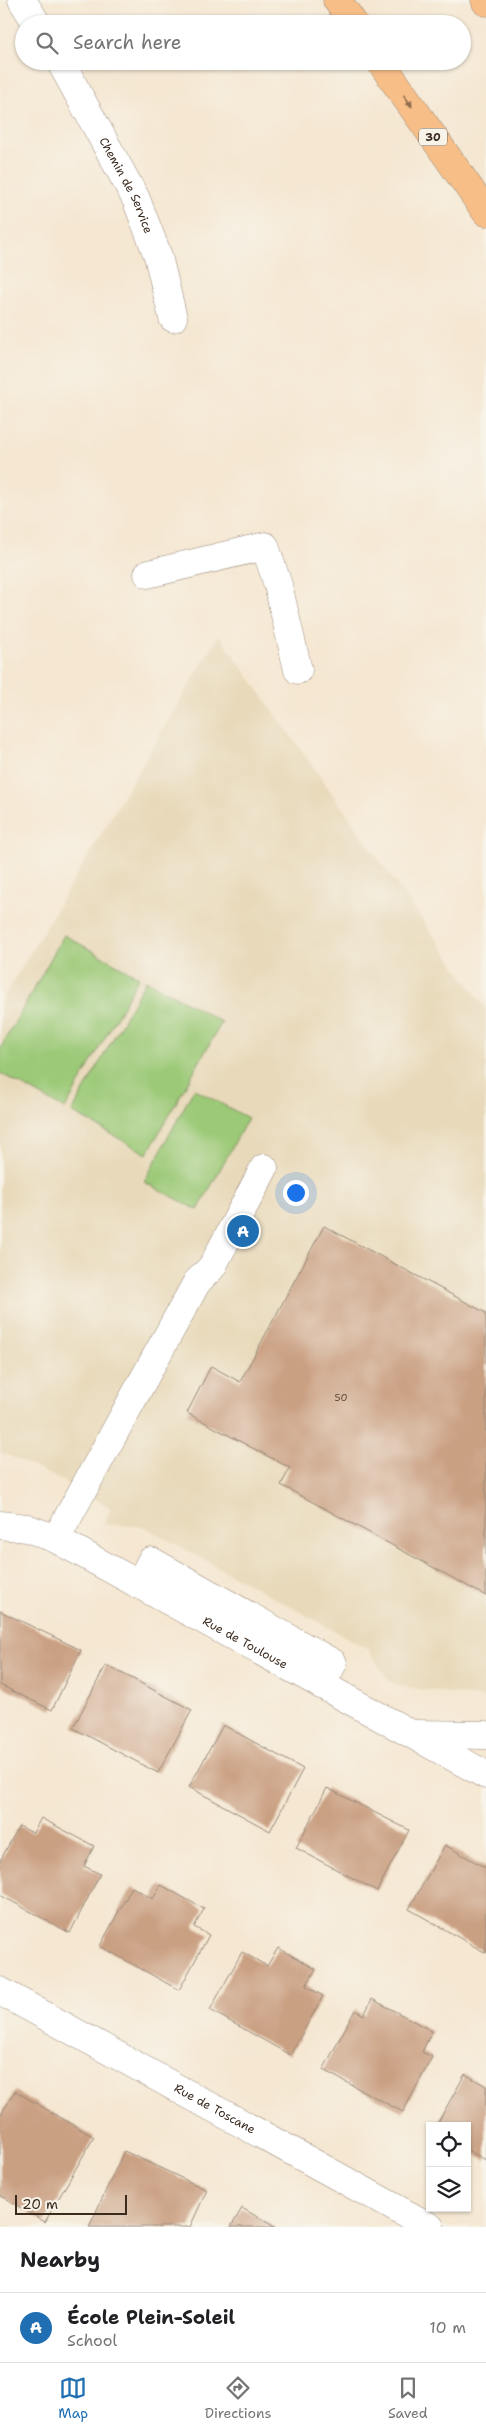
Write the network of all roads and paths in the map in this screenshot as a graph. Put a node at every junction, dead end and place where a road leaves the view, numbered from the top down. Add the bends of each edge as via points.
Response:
1 (22, 0) edge
2 (337, 0) edge
3 (31, 15) edge
4 (348, 15) edge
5 (65, 70) edge
6 (386, 70) edge
7 (486, 212) edge
8 (173, 318) dead end
9 (148, 574) dead end
10 (298, 670) dead end
11 (264, 1168) dead end
12 (0, 1525) edge
13 (56, 1539) junction
14 (411, 1734) junction
15 (486, 1735) edge
16 (486, 1775) edge
17 (0, 1991) edge
18 (430, 2227) edge

1 - 3 street
2 - 4 highway
5 - 8 street, Chemin de Service via 136,199 158,256
6 -> 7 highway, 30
9 - 10 street via 265,546 278,585
11 - 13 street via 212,1267 197,1282
12 - 13 street, Rue de Toulouse via 27,1528
13 - 14 street, Rue de Toulouse
14 - 15 street
14 - 16 street, Rue de Toulouse
17 - 18 street, Rue de Toscane

